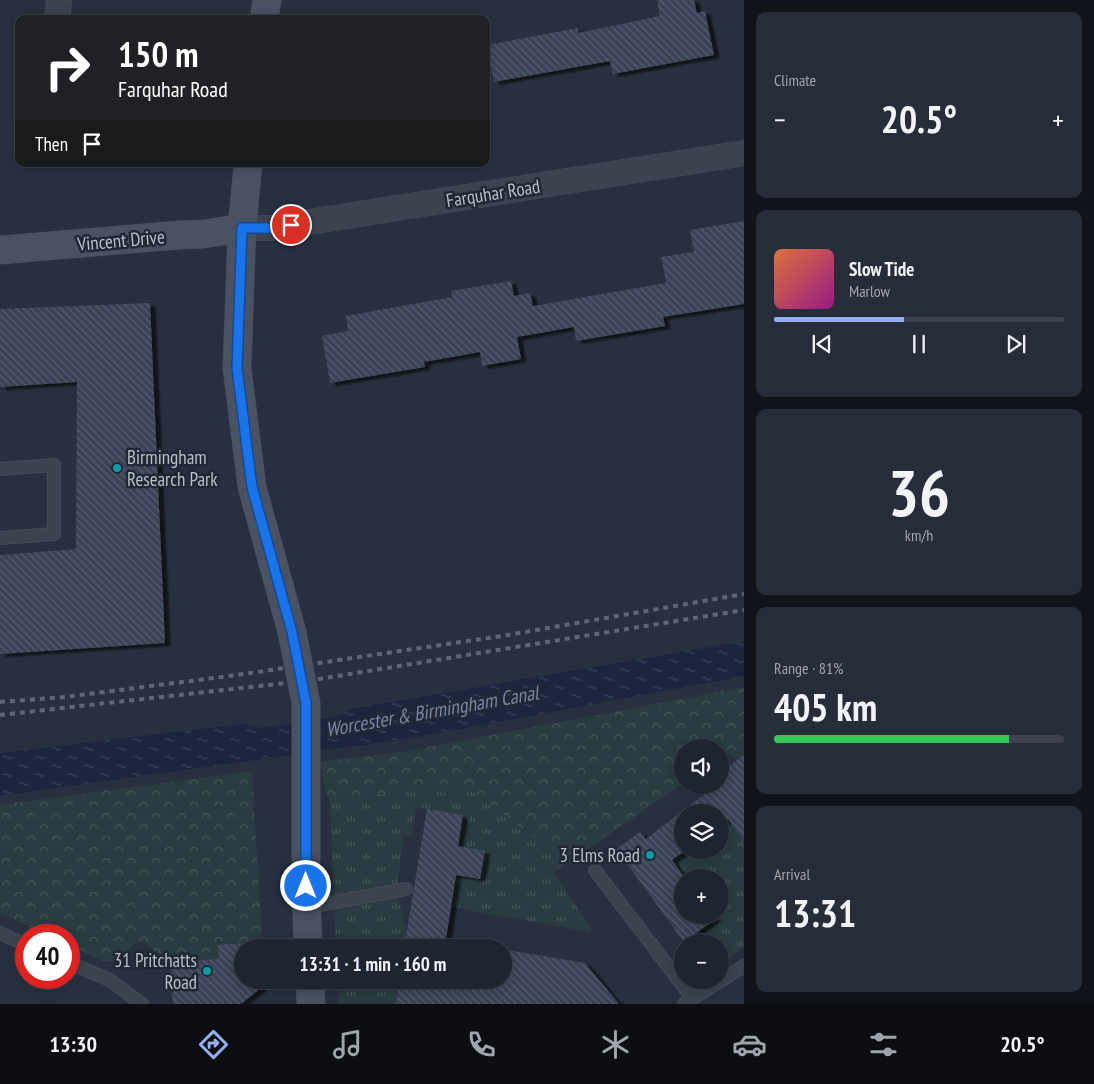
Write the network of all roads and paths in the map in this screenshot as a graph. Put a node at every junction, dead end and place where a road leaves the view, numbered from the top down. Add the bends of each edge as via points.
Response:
1 (59, 0) edge
2 (267, 0) edge
3 (58, 15) edge
4 (265, 15) edge
5 (744, 153) edge
6 (248, 167) edge
7 (242, 228) junction
8 (0, 250) edge
9 (0, 469) edge
10 (0, 538) edge
11 (594, 870) dead end
12 (406, 889) dead end
13 (308, 907) junction
14 (0, 933) edge
15 (15, 939) edge
16 (308, 939) edge
17 (744, 966) edge
18 (80, 968) edge
19 (310, 989) edge
20 (688, 1001) edge
21 (142, 1004) edge
22 (311, 1004) edge

1 - 3 street
2 - 4 street
5 - 7 street, Farquhar Road via 271,228
6 - 7 street
7 - 8 street, Vincent Drive via 204,234
7 - 13 street, bridge via 237,368 252,487 292,632 306,703
9 - 10 lane via 54,466 54,534
11 - 20 lane
12 - 13 lane
13 - 16 street
14 - 15 lane
17 - 20 lane
18 - 21 lane via 110,980
19 - 22 street

